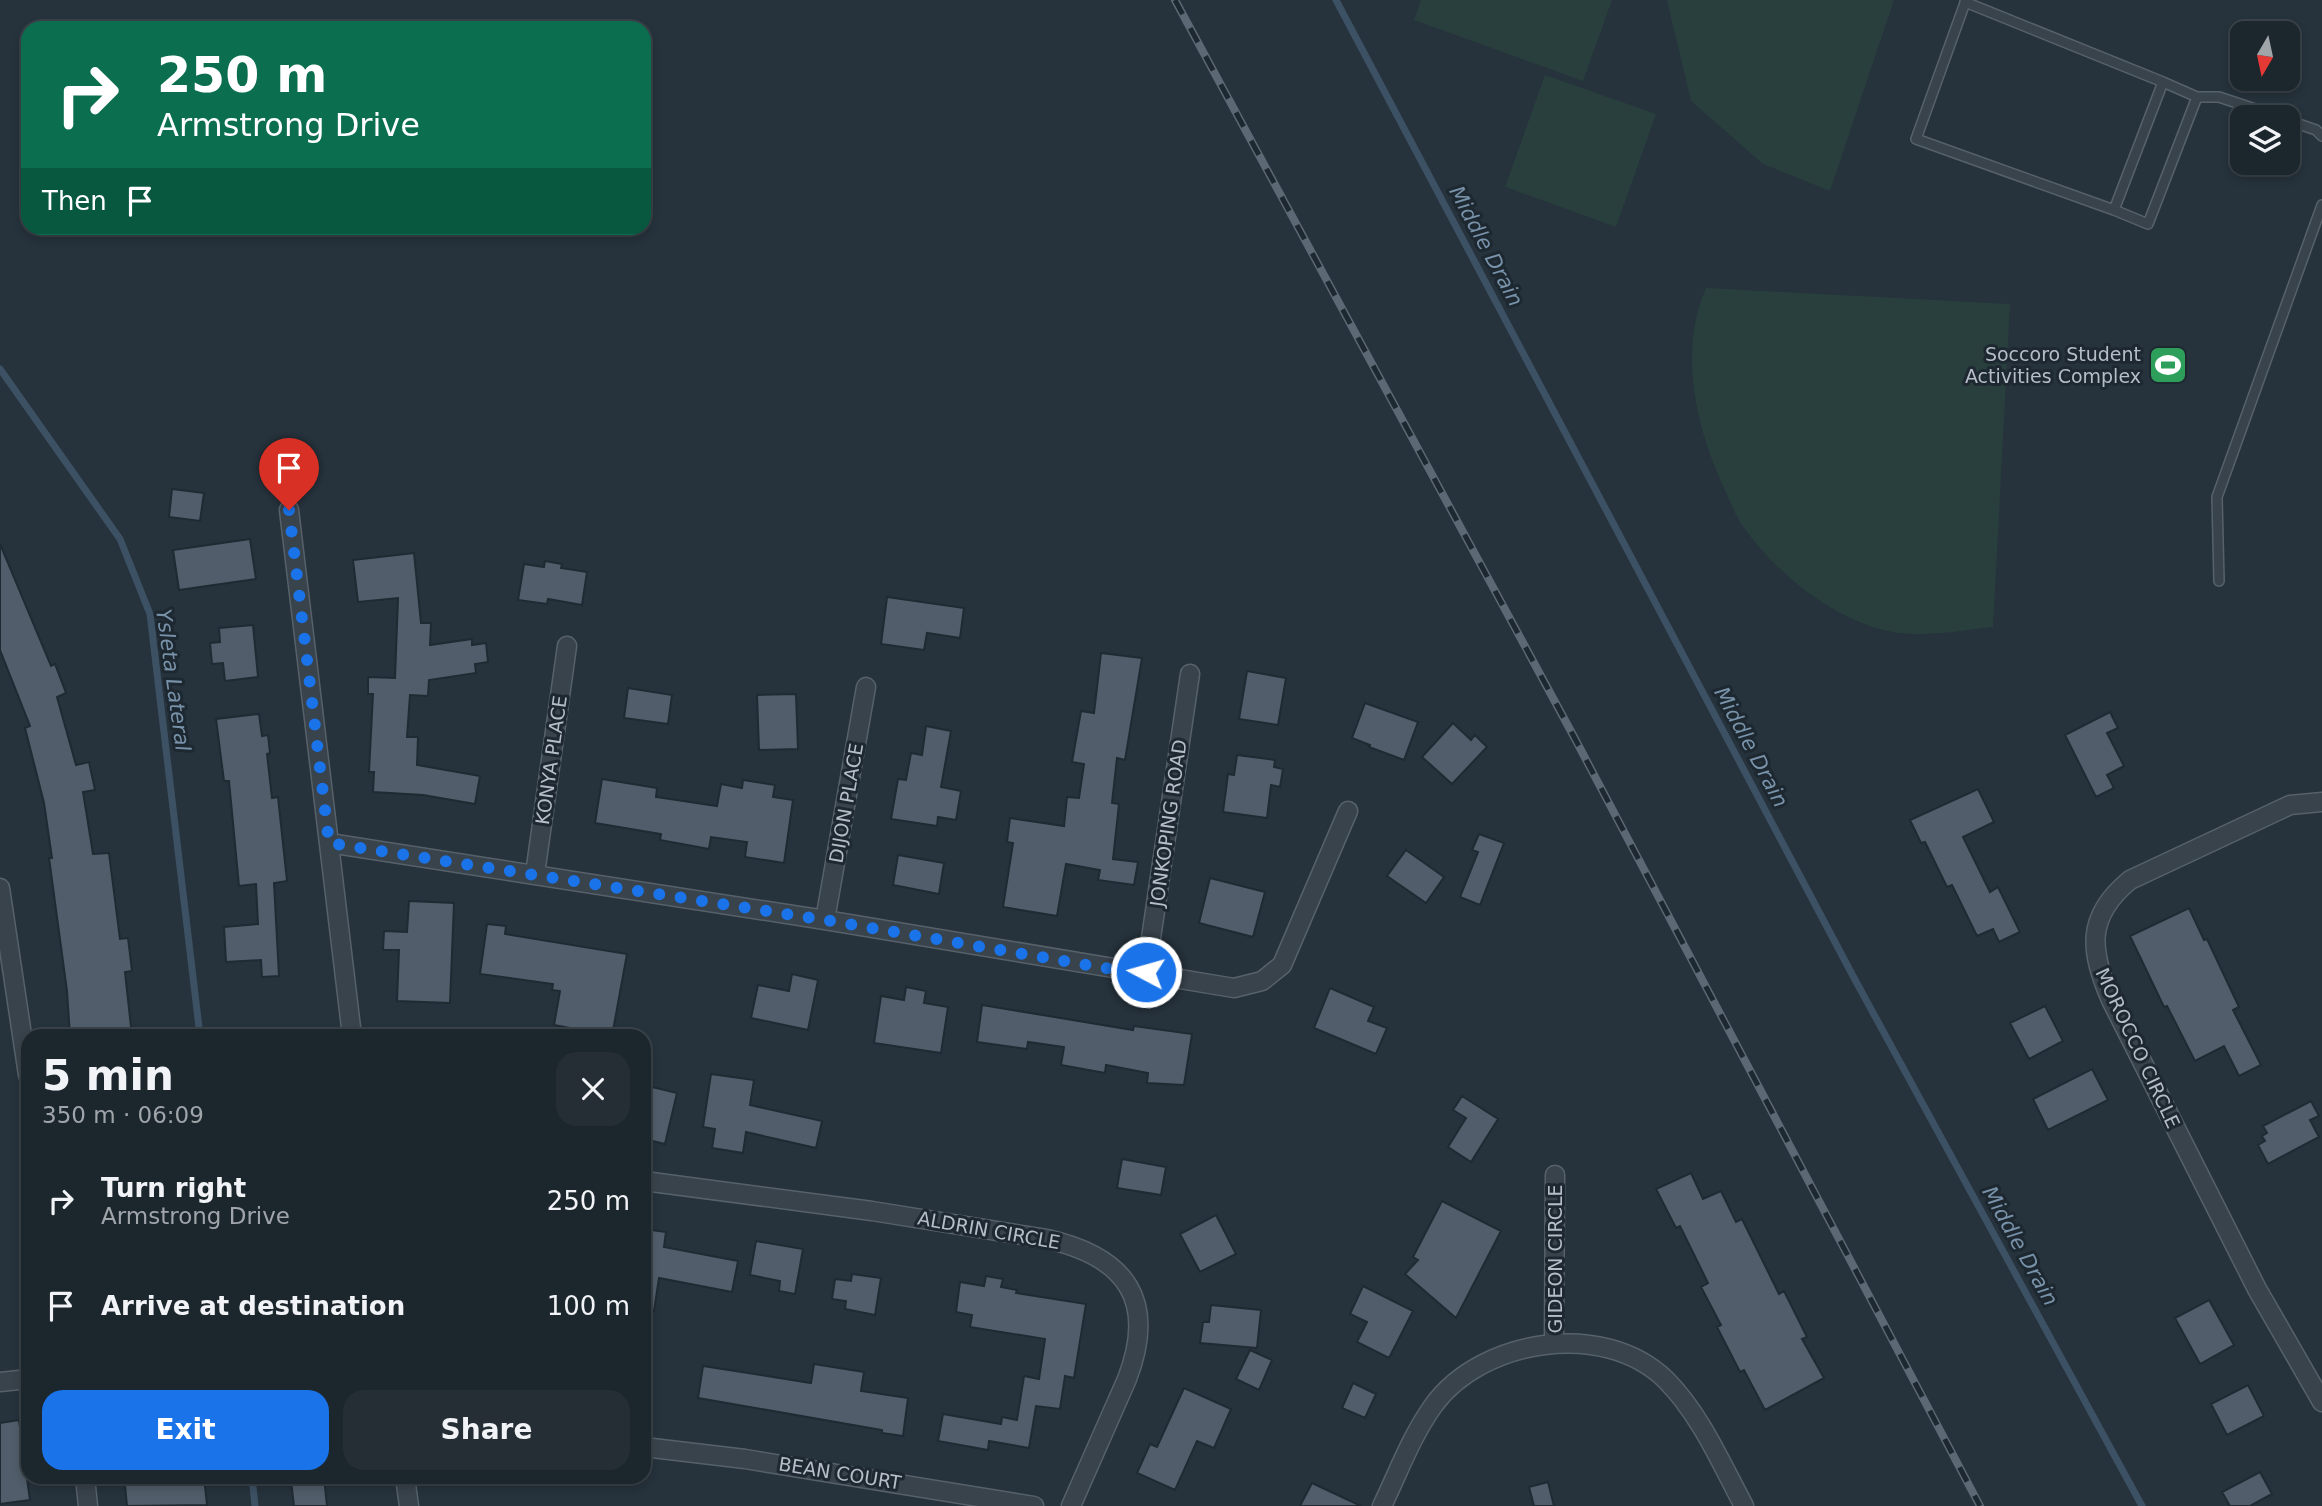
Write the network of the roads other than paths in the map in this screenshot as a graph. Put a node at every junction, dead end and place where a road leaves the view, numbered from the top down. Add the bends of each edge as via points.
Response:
1 (1966, 1) edge
2 (2164, 82) junction
3 (2197, 97) junction
4 (2243, 105) edge
5 (2300, 124) edge
6 (2322, 136) edge
7 (2322, 205) edge
8 (2114, 210) junction
9 (289, 510) dead end
10 (2219, 581) dead end
11 (567, 646) dead end
12 (1190, 674) dead end
13 (866, 687) dead end
14 (2322, 802) edge
15 (1348, 811) dead end
16 (329, 843) junction
17 (535, 874) junction
18 (0, 888) edge
19 (825, 920) junction
20 (1146, 972) junction
21 (21, 1029) edge
22 (351, 1029) edge
23 (1555, 1175) dead end
24 (651, 1182) edge
25 (1554, 1344) junction
26 (21, 1380) edge
27 (0, 1382) edge
28 (2322, 1402) edge
29 (651, 1448) edge
30 (86, 1484) edge
31 (406, 1484) edge
32 (88, 1506) edge
33 (409, 1506) edge
34 (1034, 1506) edge
35 (1071, 1506) edge
36 (1381, 1506) edge
37 (1744, 1506) edge

1 - 2 lane
1 - 8 lane via 1916,139
2 - 3 lane
2 - 8 lane
3 - 4 lane via 2219,97
3 - 8 lane via 2148,224
5 - 6 lane
7 - 10 lane via 2217,496
9 - 16 street
11 - 17 street, KONYA PLACE
12 - 20 street, JONKOPING ROAD
13 - 19 street, DIJON PLACE
14 - 28 street, MOROCCO CIRCLE via 2290,805 2130,880 2104,907 2096,927 2095,950 2111,1000 2257,1289
15 - 20 street via 1290,951 1272,975 1234,988
16 - 17 street
16 - 22 street
17 - 19 street
18 - 21 street
19 - 20 street
23 - 25 street, GIDEON CIRCLE
24 - 35 street, ALDRIN CIRCLE via 1047,1239 1073,1245 1104,1261 1130,1288 1140,1319 1139,1337 1128,1379
25 - 36 street, GIDEON CIRCLE via 1497,1356 1459,1378 1434,1405
25 - 37 street, GIDEON CIRCLE via 1574,1343 1625,1354 1664,1377 1688,1404
26 - 27 street
29 - 34 street, BEAN COURT via 745,1458
30 - 32 street
31 - 33 street

